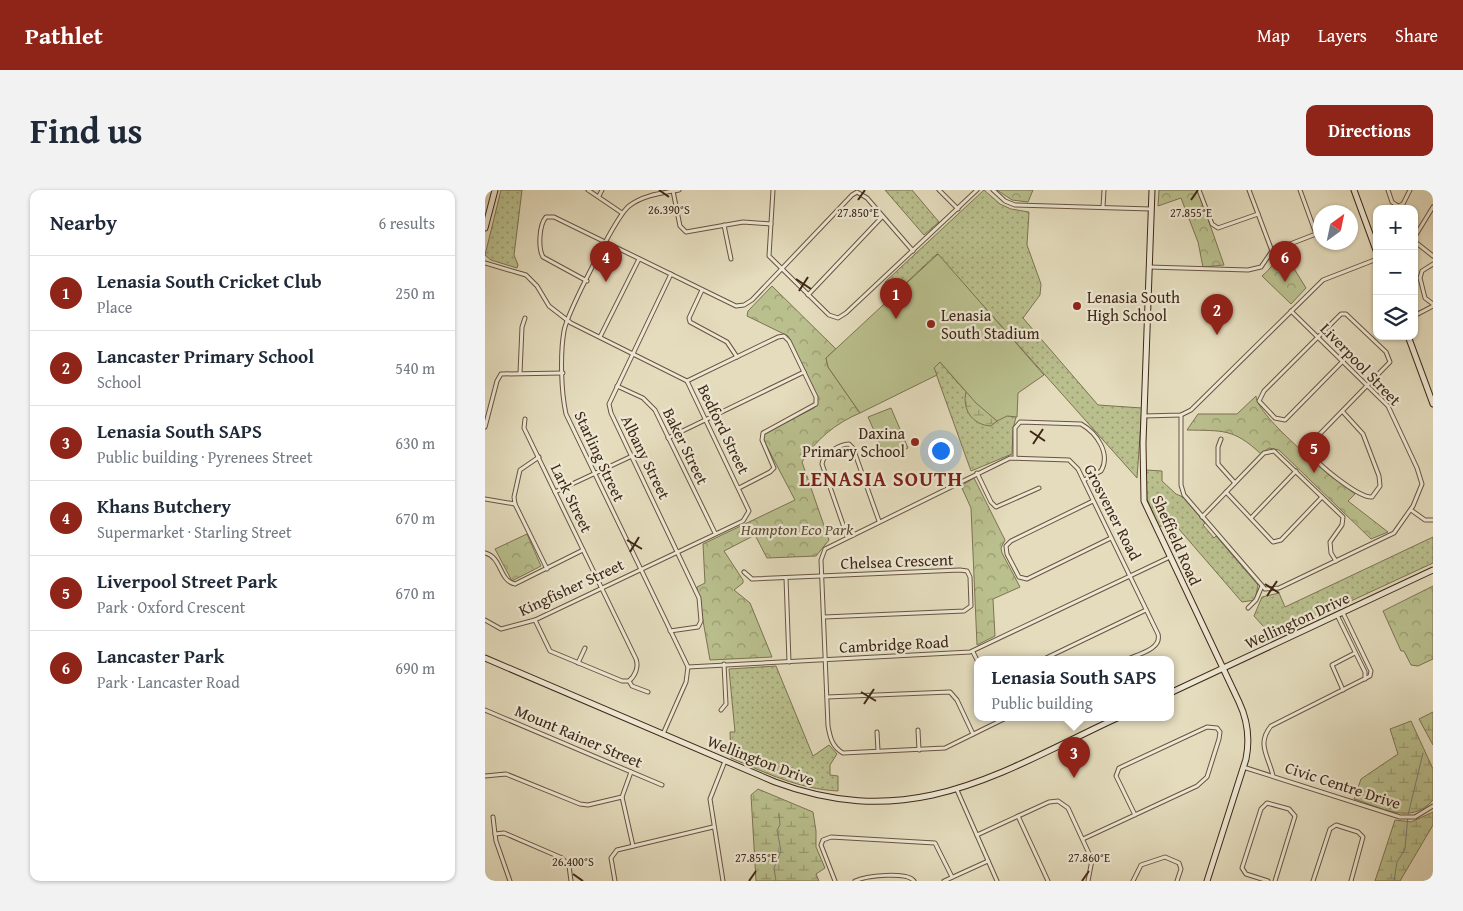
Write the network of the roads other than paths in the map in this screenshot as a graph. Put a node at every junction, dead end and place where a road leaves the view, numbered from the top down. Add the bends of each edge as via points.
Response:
1 (495, 190) edge
2 (588, 190) edge
3 (602, 190) edge
4 (679, 190) edge
5 (773, 190) edge
6 (939, 190) edge
7 (977, 190) edge
8 (993, 190) edge
9 (1103, 190) edge
10 (1152, 190) edge
11 (1199, 190) edge
12 (1249, 190) edge
13 (1301, 190) edge
14 (1353, 190) edge
15 (1388, 190) edge
16 (1410, 190) edge
17 (673, 191) edge
18 (599, 196) junction
19 (1103, 207) junction
20 (1433, 207) edge
21 (958, 209) junction
22 (1152, 209) junction
23 (622, 213) junction
24 (1258, 214) junction
25 (882, 217) junction
26 (1313, 221) edge
27 (771, 224) junction
28 (724, 225) junction
29 (485, 228) edge
30 (1418, 232) edge
31 (1313, 236) edge
32 (605, 242) junction
33 (1418, 243) edge
34 (1376, 250) edge
35 (913, 251) junction
36 (1272, 251) junction
37 (1433, 256) edge
38 (639, 258) junction
39 (731, 259) dead end
40 (1373, 261) edge
41 (485, 263) edge
42 (1433, 264) edge
43 (1149, 267) junction
44 (781, 269) junction
45 (671, 274) junction
46 (587, 281) junction
47 (702, 290) junction
48 (808, 295) junction
49 (1433, 305) edge
50 (1291, 311) junction
51 (1418, 314) edge
52 (525, 318) dead end
53 (568, 319) junction
54 (1318, 336) junction
55 (600, 337) junction
56 (1409, 340) edge
57 (632, 353) junction
58 (737, 357) junction
59 (1343, 361) junction
60 (804, 372) junction
61 (520, 373) junction
62 (563, 373) junction
63 (687, 381) junction
64 (1367, 385) junction
65 (617, 386) junction
66 (1433, 404) edge
67 (1343, 412) junction
68 (1181, 415) junction
69 (1144, 416) junction
70 (525, 419) dead end
71 (706, 420) junction
72 (485, 427) edge
73 (668, 438) junction
74 (1221, 439) dead end
75 (632, 456) junction
76 (539, 457) junction
77 (1015, 458) junction
78 (1296, 471) junction
79 (977, 473) junction
80 (594, 474) junction
81 (1084, 480) junction
82 (1235, 483) junction
83 (739, 488) junction
84 (1039, 488) dead end
85 (555, 492) junction
86 (1226, 492) junction
87 (1322, 496) junction
88 (485, 499) edge
89 (1093, 501) junction
90 (515, 504) junction
91 (1411, 510) junction
92 (1202, 517) junction
93 (1251, 518) junction
94 (1433, 520) edge
95 (879, 521) junction
96 (715, 533) junction
97 (847, 536) junction
98 (1111, 538) junction
99 (583, 550) junction
100 (678, 551) junction
101 (485, 553) edge
102 (1170, 557) junction
103 (1335, 561) junction
104 (547, 569) junction
105 (640, 569) junction
106 (1433, 570) edge
107 (744, 572) dead end
108 (822, 576) junction
109 (1131, 576) junction
110 (786, 578) junction
111 (1261, 586) junction
112 (602, 588) junction
113 (1248, 608) dead end
114 (1146, 610) junction
115 (1340, 614) junction
116 (823, 617) junction
117 (485, 620) edge
118 (535, 620) junction
119 (670, 631) junction
120 (1359, 647) junction
121 (585, 648) dead end
122 (1355, 651) junction
123 (973, 652) junction
124 (975, 656) edge
125 (1050, 656) edge
126 (1134, 656) edge
127 (485, 658) edge
128 (825, 660) junction
129 (789, 662) junction
130 (578, 663) junction
131 (724, 664) junction
132 (688, 667) junction
133 (1223, 668) junction
134 (1365, 680) junction
135 (629, 681) junction
136 (1343, 690) junction
137 (1174, 691) edge
138 (648, 692) dead end
139 (827, 697) junction
140 (485, 710) edge
141 (721, 710) dead end
142 (998, 721) edge
143 (1110, 721) edge
144 (918, 730) dead end
145 (877, 732) dead end
146 (663, 734) junction
147 (973, 734) junction
148 (919, 750) junction
149 (878, 751) junction
150 (725, 761) junction
151 (1243, 767) junction
152 (631, 772) junction
153 (485, 776) edge
154 (1273, 776) junction
155 (663, 785) dead end
156 (957, 790) junction
157 (622, 797) junction
158 (1433, 806) edge
159 (1135, 815) junction
160 (493, 816) dead end
161 (1017, 816) junction
162 (713, 827) junction
163 (495, 834) junction
164 (977, 835) junction
165 (1083, 839) junction
166 (633, 846) junction
167 (988, 862) junction
168 (952, 877) junction
169 (511, 881) edge
170 (571, 881) edge
171 (615, 881) edge
172 (723, 881) edge
173 (835, 881) edge
174 (855, 881) edge
175 (913, 881) edge
176 (944, 881) edge
177 (997, 881) edge
178 (1048, 881) edge
179 (1088, 881) edge
180 (1133, 881) edge
181 (1177, 881) edge
182 (1207, 881) edge
183 (1267, 881) edge
184 (1275, 881) edge
185 (1313, 881) edge
186 (1351, 881) edge

1 - 29 street
2 - 18 street
3 - 18 street
4 - 17 street, Starling Street
5 - 27 street
6 - 21 street
7 - 21 street
8 - 19 street via 1015,205
9 - 19 street
10 - 22 street, Sheffield Road
11 - 24 street via 1212,224 1218,228
12 - 24 street
13 - 26 street
14 - 34 street
15 - 16 street via 1392,202 1398,206 1403,204
17 - 23 street, Starling Street via 638,200
17 - 28 street via 682,229 690,232
18 - 23 street
19 - 22 street
20 - 30 street
21 - 35 street
22 - 43 street, Sheffield Road
23 - 32 street, Starling Street
24 - 36 street
25 - 35 street
25 - 44 street via 864,195 854,193
25 - 48 street
27 - 28 street
27 - 44 street via 768,253
28 - 39 street
31 - 36 street
32 - 38 street
32 - 46 street, Starling Street
32 - 46 street via 554,217 543,219 540,247 543,257
33 - 37 street
35 - 48 street via 840,318 829,315
36 - 43 street via 1264,265 1254,270
38 - 45 street
38 - 55 street
40 - 50 street via 1323,280
41 - 53 street, Bedford Street via 531,278 549,306
42 - 49 street via 1420,275 1425,298
43 - 69 street, Sheffield Road
44 - 47 street via 752,300 742,305
44 - 48 street
45 - 47 street
45 - 57 street, Albany Street
46 - 53 street, Starling Street
47 - 58 street via 689,318 690,323 727,342
49 - 51 street
50 - 54 street, Liverpool Street
50 - 68 street via 1204,400
52 - 61 street
53 - 55 street, Bedford Street
53 - 62 street, Starling Street via 564,330
54 - 59 street, Liverpool Street
54 - 59 street via 1262,394 1259,401 1263,406 1275,418 1285,420
54 - 64 street via 1344,313 1374,340 1390,360
55 - 57 street, Bedford Street
56 - 66 street
57 - 63 street, Bedford Street
57 - 65 street, Albany Street
58 - 60 street via 784,336
58 - 63 street
59 - 64 street, Liverpool Street
60 - 71 street
60 - 83 street via 816,404 763,433 762,440 774,468
61 - 62 street
61 - 72 street via 499,376
62 - 80 street, Starling Street via 566,414
63 - 71 street, Bedford Street
64 - 67 street
64 - 91 street, Liverpool Street via 1391,410 1417,468 1421,489
65 - 73 street, Baker Street via 650,403
65 - 75 street, Albany Street via 609,408
67 - 67 street via 1363,434 1377,469 1381,484 1372,497 1362,495 1338,478 1309,451 1311,444
68 - 69 street
68 - 92 street via 1182,489
69 - 102 street, Sheffield Road via 1144,501
70 - 76 street, Lark Street via 523,426
71 - 73 street
71 - 83 street, Bedford Street
73 - 96 street, Baker Street
74 - 82 street via 1218,464
75 - 80 street
75 - 100 street, Albany Street
76 - 85 street, Lark Street
76 - 90 street via 520,470
77 - 79 street, Grosvener Road
77 - 81 street, Grosvener Road via 1069,460 1076,465
77 - 81 street via 1015,428 1020,422 1081,424 1102,446 1105,455 1101,471
78 - 82 street via 1270,450
78 - 87 street
78 - 93 street
79 - 84 street via 997,508
79 - 95 street, Grosvener Road
80 - 85 street
80 - 105 street, Starling Street
81 - 89 street, Grosvener Road
82 - 86 street
83 - 96 street, Bedford Street via 749,510 748,516
85 - 99 street, Lark Street
86 - 92 street
86 - 93 street
87 - 93 street via 1278,542 1270,540
87 - 103 street via 1344,520 1330,542
88 - 90 street
89 - 98 street, Grosvener Road
89 - 98 street via 1011,541 1006,546 1007,554 1019,577 1027,579
90 - 104 street
91 - 94 street via 1425,520
91 - 103 street, Liverpool Street via 1391,535
92 - 111 street
95 - 97 street, Grosvener Road
95 - 97 street via 853,448 844,444 822,461
96 - 100 street, Bedford Street
97 - 108 street, Grosvener Road via 824,550
98 - 109 street, Grosvener Road
99 - 104 street
99 - 112 street, Lark Street
100 - 105 street, Bedford Street
100 - 119 street, Albany Street via 699,594 701,621 697,628
101 - 104 street via 495,557 511,583
102 - 109 street, Cambridge Road
102 - 133 street, Sheffield Road
103 - 111 street, Liverpool Street via 1276,589
105 - 112 street, Kingfisher Street
105 - 119 street, Starling Street
106 - 115 street, Wellington Drive
107 - 110 street, Chelsea Crescent via 752,579
108 - 110 street, Chelsea Crescent
108 - 116 street, Grosvener Road
108 - 116 street, Chelsea Crescent via 964,570 970,576 971,603 964,611
109 - 114 street, Grosvener Road
109 - 123 street, Cambridge Road
110 - 129 street
111 - 113 street via 1256,600
112 - 118 street, Kingfisher Street
112 - 135 street, Lark Street via 637,663
114 - 125 street
114 - 126 street, Grosvener Road via 1159,638 1153,647
115 - 120 street
115 - 122 street
115 - 133 street, Wellington Drive
116 - 128 street, Grosvener Road
117 - 118 street, Kingfisher Street via 501,629
118 - 130 street via 549,649
119 - 132 street, Starling Street
120 - 122 street
120 - 134 street via 1371,671
121 - 130 street
122 - 134 street via 1365,672
122 - 136 street via 1332,665
123 - 124 street
123 - 128 street, Cambridge Road
127 - 146 street, Wellington Drive
128 - 129 street, Cambridge Road
128 - 139 street, Grosvener Road
129 - 131 street, Cambridge Road
130 - 135 street
131 - 132 street, Cambridge Road
131 - 141 street via 726,704
132 - 146 street via 686,682
133 - 137 street, Wellington Drive
133 - 151 street, Sheffield Road via 1248,728 1249,743
134 - 136 street
135 - 138 street via 634,687
136 - 154 street via 1269,728 1263,748
139 - 147 street via 950,692
139 - 149 street, Grosvener Road via 829,731 837,750 843,753
140 - 152 street, Mount Rainer Street
142 - 147 street
143 - 156 street, Wellington Drive
144 - 148 street
145 - 149 street
146 - 150 street, Wellington Drive
147 - 148 street via 945,748
148 - 149 street
150 - 156 street, Wellington Drive via 794,789 849,800 901,800
150 - 162 street via 710,794
151 - 154 street, Civic Centre Drive
151 - 182 street, Sheffield Road
152 - 155 street, Mount Rainer Street
152 - 157 street
153 - 157 street via 507,774 580,804
154 - 158 street, Civic Centre Drive via 1407,819
156 - 164 street
157 - 166 street
159 - 159 street via 1204,782 1219,739 1217,728 1207,727 1119,768 1116,776
159 - 165 street
160 - 163 street
161 - 164 street
161 - 165 street via 1057,801 1068,808
161 - 178 street
162 - 166 street
162 - 172 street
163 - 169 street
163 - 170 street via 504,834 562,858 569,866
164 - 167 street
165 - 179 street via 1093,862
166 - 171 street via 617,850 611,856
167 - 168 street
167 - 177 street
168 - 173 street via 935,843 831,837 823,840 821,845
168 - 176 street
174 - 175 street via 905,875
180 - 181 street via 1141,865 1165,857 1179,863 1181,869
183 - 184 street via 1246,874 1242,868 1261,808 1267,803 1289,809 1295,816
185 - 186 street via 1330,829 1336,825 1358,832 1363,837

